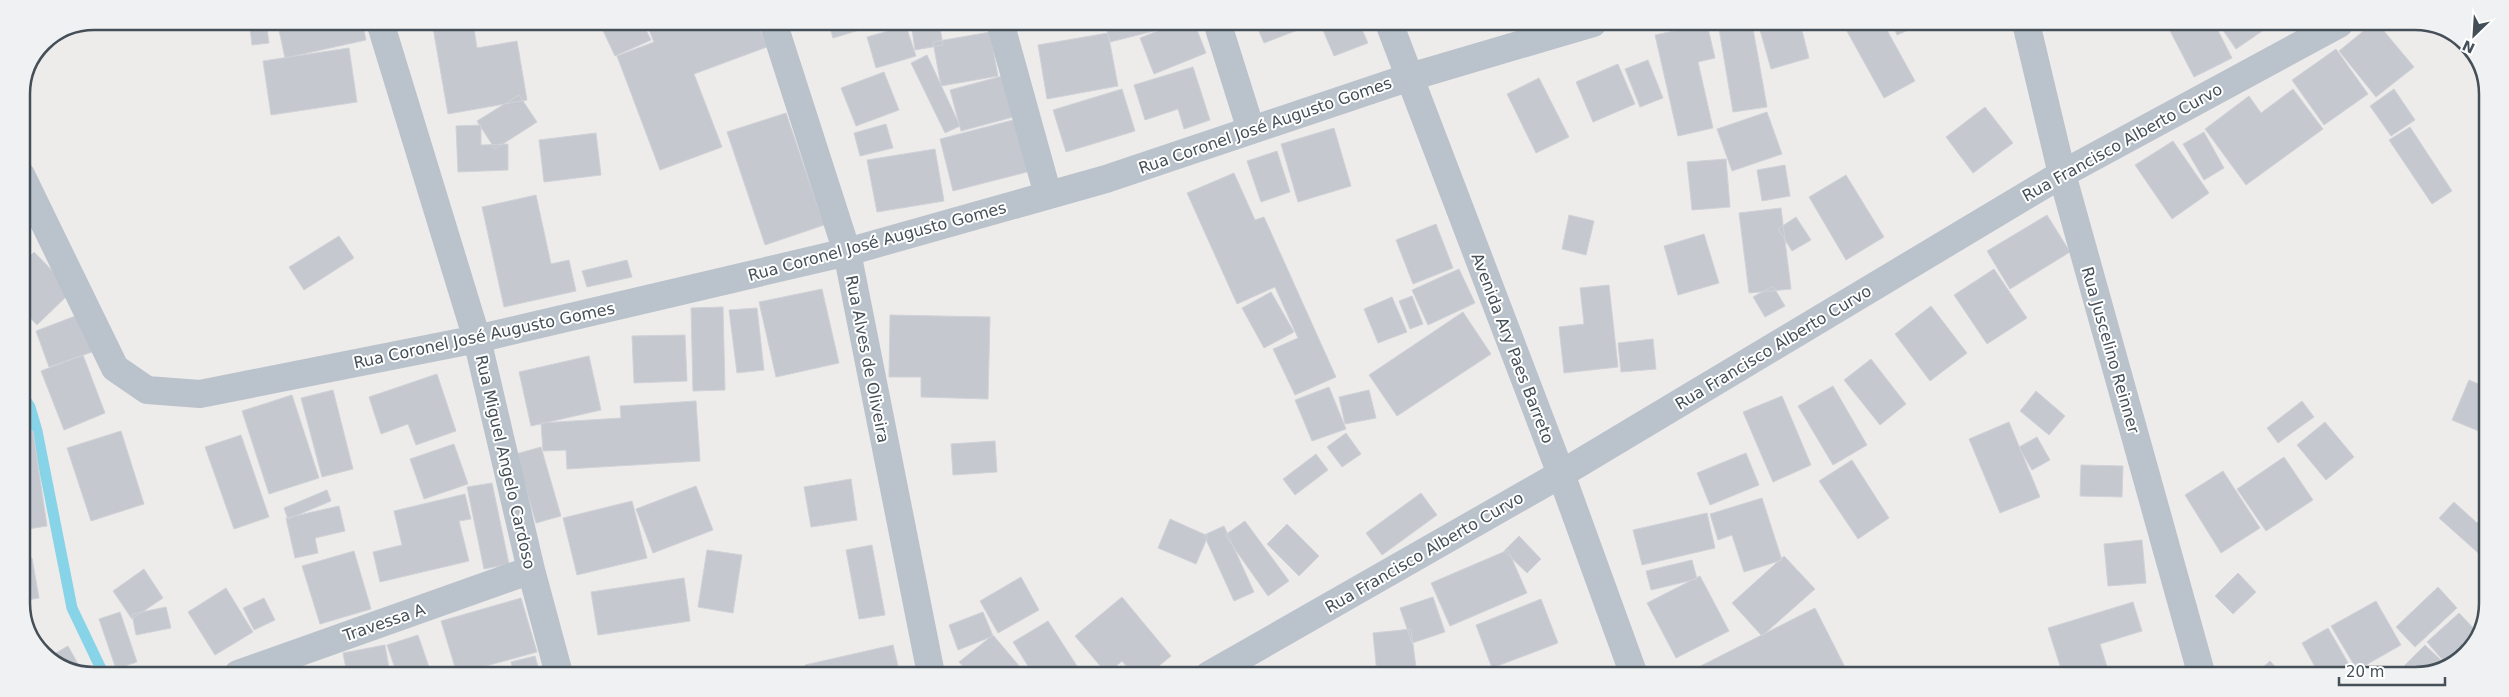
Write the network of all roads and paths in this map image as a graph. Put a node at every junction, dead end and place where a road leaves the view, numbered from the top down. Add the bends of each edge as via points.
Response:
1 (382, 30) edge
2 (776, 30) edge
3 (1002, 30) edge
4 (1220, 30) edge
5 (1392, 30) edge
6 (1569, 30) edge
7 (2028, 30) edge
8 (2328, 30) edge
9 (1410, 77) junction
10 (1252, 130) junction
11 (2062, 174) junction
12 (30, 193) edge
13 (1048, 195) junction
14 (847, 252) junction
15 (477, 339) junction
16 (1562, 474) junction
17 (531, 570) junction
18 (258, 667) edge
19 (557, 667) edge
20 (930, 667) edge
21 (1221, 667) edge
22 (1631, 667) edge
23 (2199, 667) edge

1 - 15 street, Rua Miguel Angelo Cardoso
2 - 14 street, Rua Alves de Oliveira
3 - 13 street
4 - 10 street
5 - 9 street, Avenida Ary Paes Barreto
6 - 9 street, Rua Coronel José Augusto Gomes
7 - 11 street, Rua Juscelino Reinner
8 - 11 street, Rua Francisco Alberto Curvo
9 - 10 street, Rua Coronel José Augusto Gomes
9 - 16 street, Avenida Ary Paes Barreto
10 - 13 street, Rua Coronel José Augusto Gomes
11 - 16 street, Rua Francisco Alberto Curvo
11 - 23 street, Rua Juscelino Reinner
12 - 15 street, Rua Coronel José Augusto Gomes via 115,368 147,390 200,394
13 - 14 street, Rua Coronel José Augusto Gomes
14 - 15 street, Rua Coronel José Augusto Gomes
14 - 20 street, Rua Alves de Oliveira
15 - 17 street, Rua Miguel Angelo Cardoso
16 - 21 street, Rua Francisco Alberto Curvo
16 - 22 street, Avenida Ary Paes Barreto
17 - 18 street, Travessa A
17 - 19 street, Rua Miguel Angelo Cardoso

